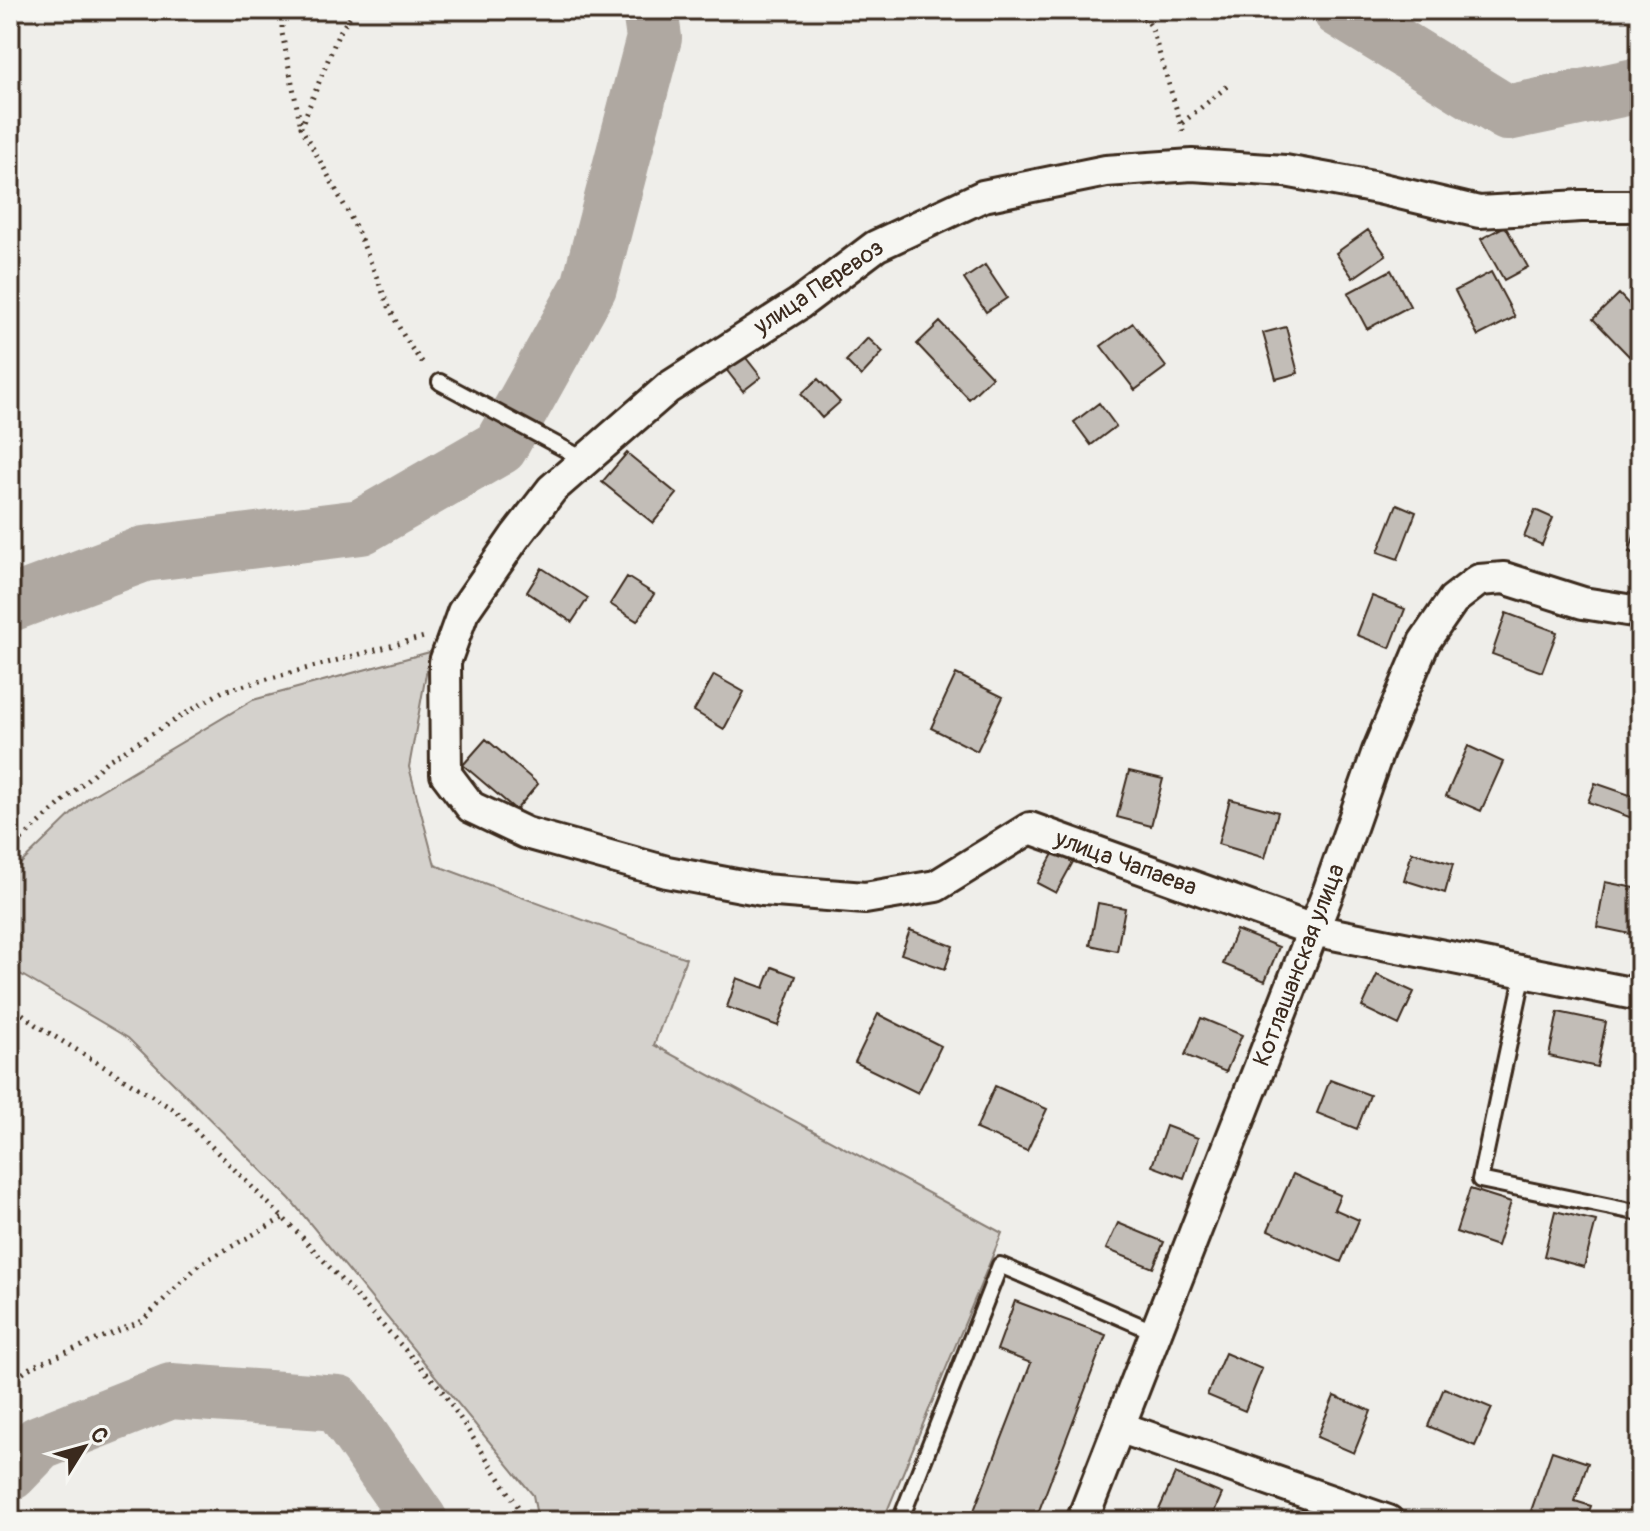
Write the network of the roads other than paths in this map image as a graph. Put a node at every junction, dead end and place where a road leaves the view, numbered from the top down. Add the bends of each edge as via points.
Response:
1 (1640, 206) edge
2 (440, 382) road end
3 (575, 455) junction
4 (1638, 611) edge
5 (444, 735) joint
6 (1313, 930) junction
7 (1524, 972) junction
8 (1640, 995) edge
9 (1640, 1213) edge
10 (1155, 1332) junction
11 (1119, 1427) junction
12 (900, 1521) edge
13 (1082, 1521) edge
14 (1388, 1521) edge

1 - 3 street, улица Перевоз via 1479,212 1285,171 1192,165 1106,171 983,196 876,246
2 - 3 lane
3 - 5 street, улица Перевоз via 463,612 445,662
4 - 6 street, Котлашанская улица via 1583,603 1504,578 1479,580 1453,600 1424,642
5 - 6 street, улица Чапаева via 446,774 471,807 526,833 667,872 763,890 865,898 936,886 1030,828
6 - 7 street, улица Чапаева
6 - 10 street, Котлашанская улица
7 - 8 street, улица Чапаева
7 - 9 lane via 1480,1180
10 - 11 street, Котлашанская улица
10 - 12 lane via 1000,1265
11 - 13 street, Котлашанская улица
11 - 14 street

